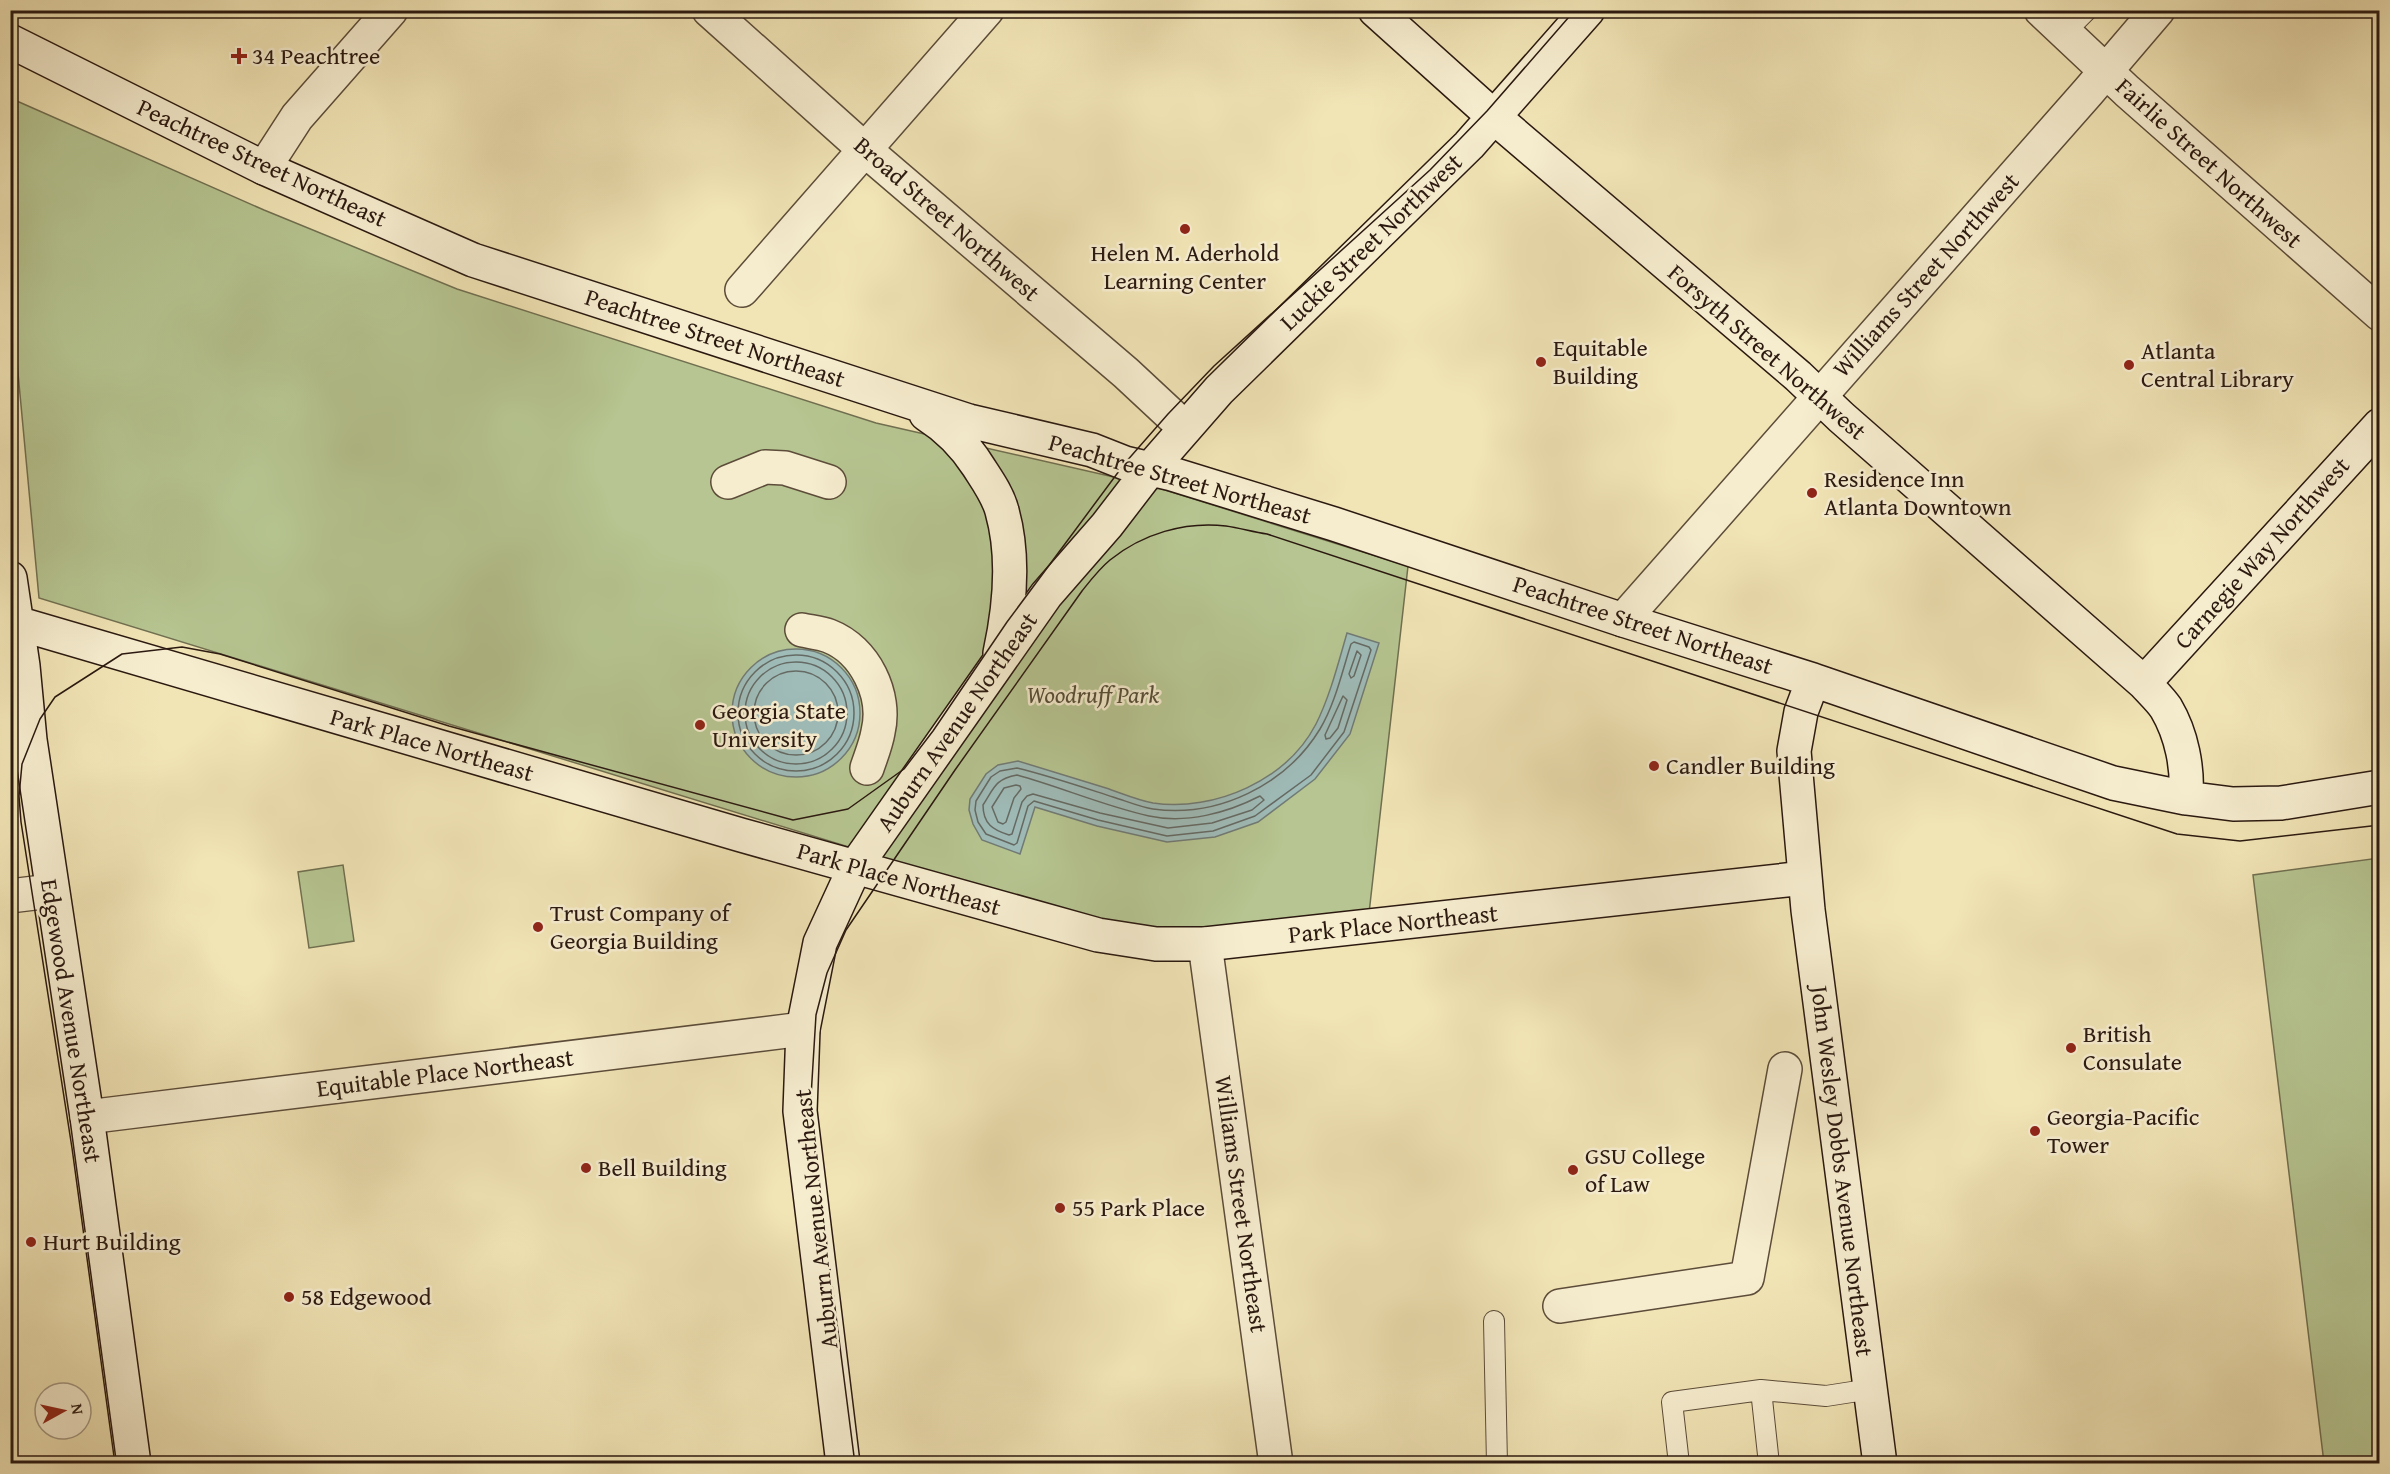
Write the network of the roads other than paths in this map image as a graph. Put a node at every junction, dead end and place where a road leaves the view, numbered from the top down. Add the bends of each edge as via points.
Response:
1 (391, 10) edge
2 (708, 10) edge
3 (987, 10) edge
4 (1375, 10) edge
5 (1588, 10) edge
6 (2041, 10) edge
7 (2158, 10) edge
8 (2076, 21) edge
9 (10, 41) edge
10 (2106, 71) junction
11 (1494, 117) junction
12 (864, 149) junction
13 (264, 168) junction
14 (742, 290) dead end
15 (2379, 314) edge
16 (1818, 397) junction
17 (902, 400) junction
18 (2379, 425) edge
19 (1185, 428) junction
20 (1150, 469) junction
21 (729, 482) dead end
22 (829, 482) dead end
23 (10, 578) edge
24 (1623, 620) junction
25 (14, 623) edge
26 (802, 630) dead end
27 (997, 664) junction
28 (1813, 680) junction
29 (2144, 683) junction
30 (867, 768) dead end
31 (2379, 787) edge
32 (2186, 798) junction
33 (855, 867) junction
34 (1805, 878) junction
35 (51, 891) junction
36 (10, 896) edge
37 (1205, 945) junction
38 (803, 1029) junction
39 (1785, 1069) dead end
40 (87, 1117) junction
41 (1560, 1306) dead end
42 (1494, 1321) dead end
43 (1871, 1389) junction
44 (1761, 1390) junction
45 (134, 1464) edge
46 (843, 1464) edge
47 (1276, 1464) edge
48 (1497, 1464) edge
49 (1679, 1464) edge
50 (1769, 1464) edge
51 (1881, 1464) edge

1 - 13 street via 297,117
2 - 12 street, Broad Street Northwest
3 - 12 street
4 - 11 street, Forsyth Street Northwest
5 - 11 street, Luckie Street Northwest
6 - 8 street, Fairlie Street Northwest
7 - 10 street, Williams Street Northwest
8 - 10 street, Fairlie Street Northwest
9 - 13 street, Peachtree Street Northeast
10 - 15 street, Fairlie Street Northwest
10 - 16 street, Williams Street Northwest
11 - 16 street, Forsyth Street Northwest
11 - 19 street, Luckie Street Northwest
12 - 14 street
12 - 19 street, Broad Street Northwest
13 - 17 street, Peachtree Street Northeast via 473,260
16 - 24 street, Williams Street Northwest
16 - 29 street, Forsyth Street Northwest
17 - 20 street, Peachtree Street Northeast
17 - 27 street via 945,426 968,450 1002,509 1008,541 1009,594
18 - 29 street, Carnegie Way Northwest
19 - 20 street, Luckie Street Northwest
20 - 24 street, Peachtree Street Northeast via 1334,524
20 - 27 street, Auburn Avenue Northeast via 1046,595
21 - 22 street via 765,467 785,468
23 - 25 street, Edgewood Avenue Northeast
24 - 28 street, Peachtree Street Northeast
25 - 33 street, Park Place Northeast
25 - 35 street, Edgewood Avenue Northeast
26 - 30 street via 830,636 854,652 871,674 880,702 879,730
27 - 33 street, Auburn Avenue Northeast
28 - 32 street, Peachtree Street Northeast via 2113,783
28 - 34 street, John Wesley Dobbs Avenue Northeast via 1794,751
29 - 32 street, Forsyth Street Northwest via 2166,708 2182,746 2188,774
31 - 32 street, Peachtree Street Northeast via 2281,803 2233,804
33 - 37 street, Park Place Northeast via 1098,935 1156,944
33 - 38 street, Auburn Avenue Northeast via 820,943
34 - 37 street, Park Place Northeast
34 - 43 street, John Wesley Dobbs Avenue Northeast
35 - 36 street
35 - 40 street, Edgewood Avenue Northeast
37 - 47 street, Williams Street Northeast
38 - 40 street, Equitable Place Northeast
38 - 46 street, Auburn Avenue Northeast via 800,1111
39 - 41 street via 1747,1278
40 - 45 street, Edgewood Avenue Northeast
42 - 48 lane
43 - 44 lane via 1826,1396
43 - 51 street, John Wesley Dobbs Avenue Northeast
44 - 49 lane via 1672,1402
44 - 50 lane

